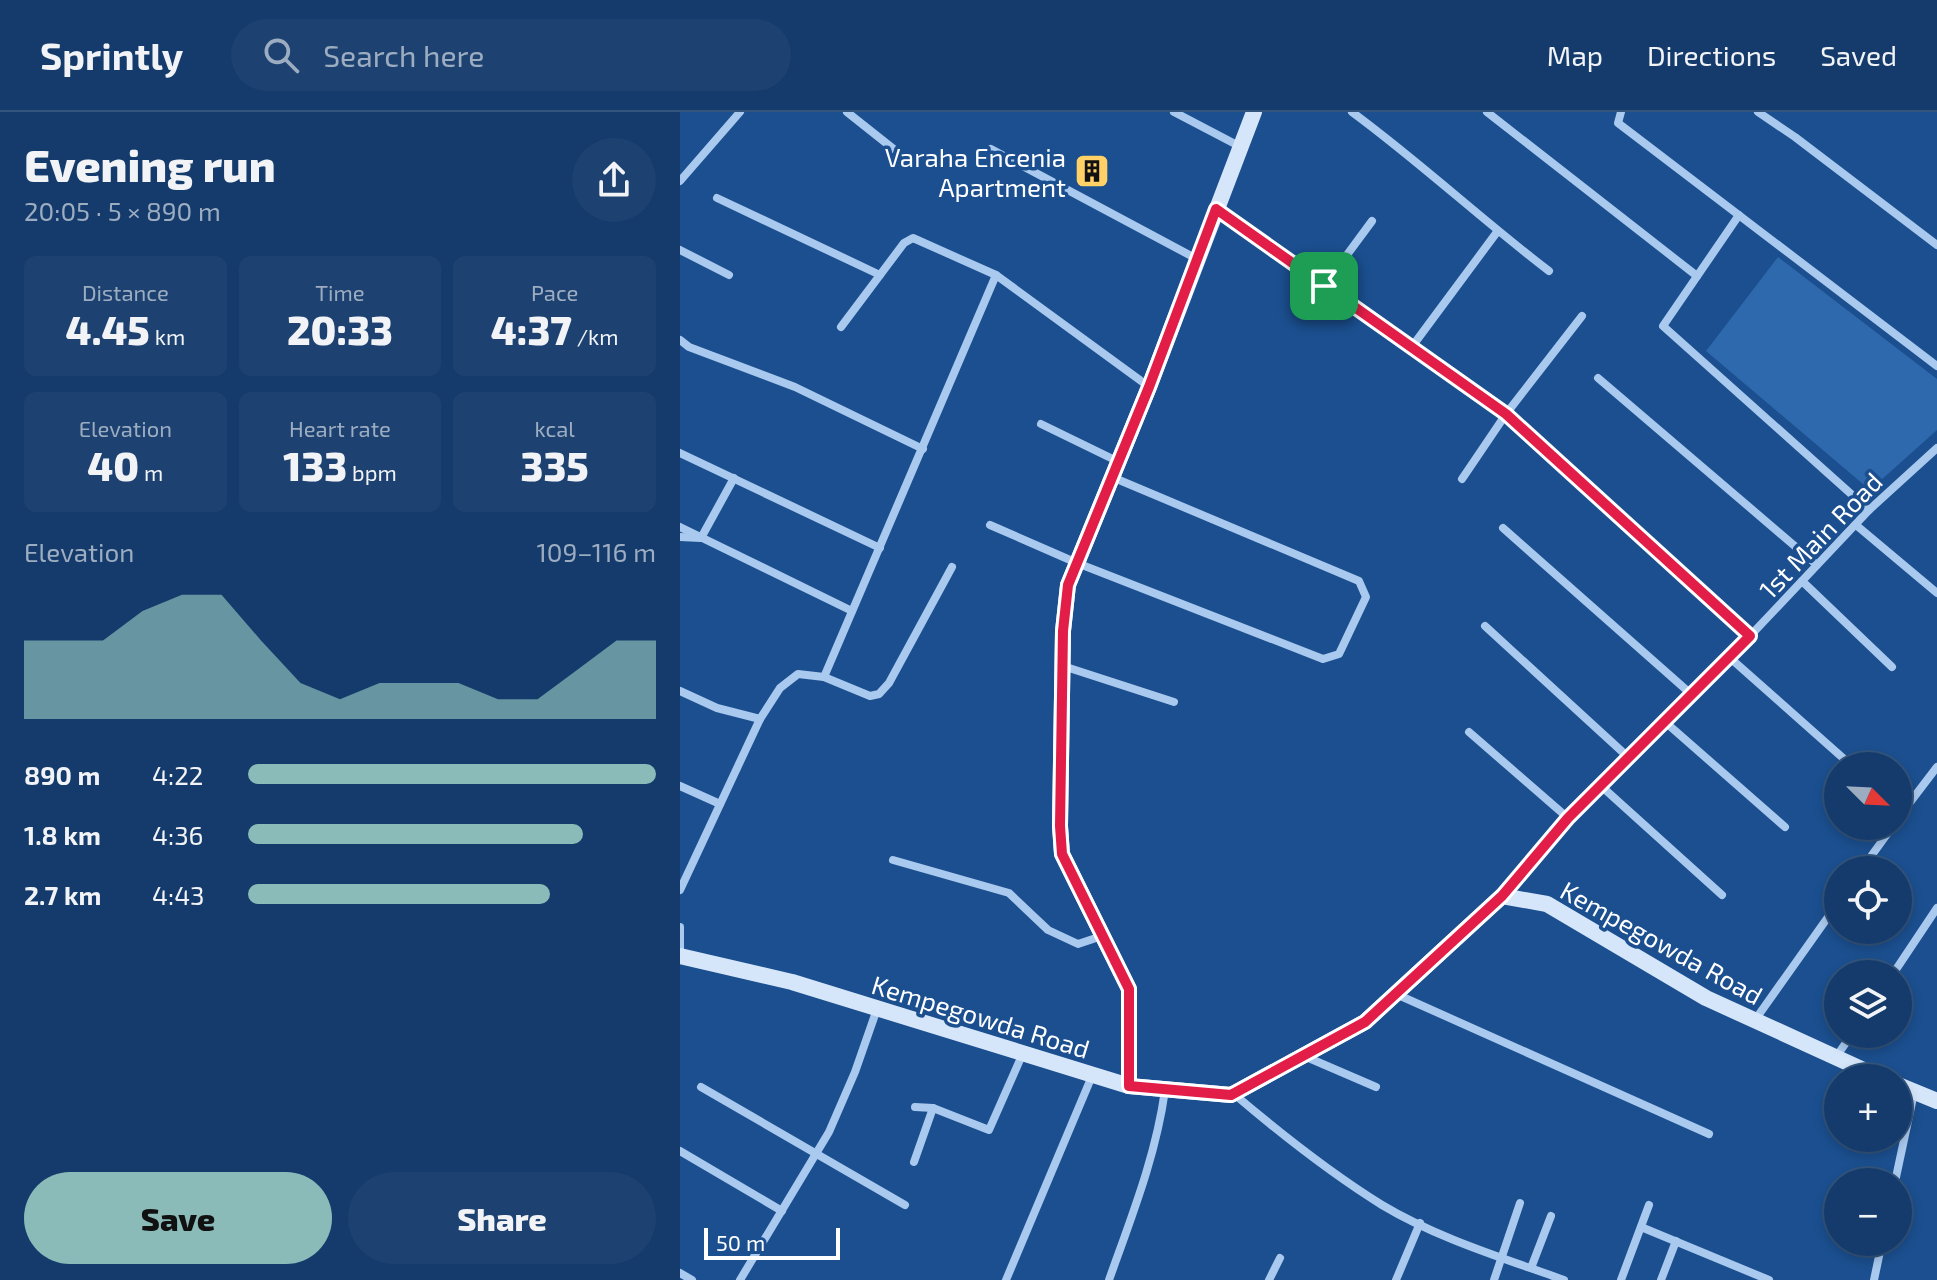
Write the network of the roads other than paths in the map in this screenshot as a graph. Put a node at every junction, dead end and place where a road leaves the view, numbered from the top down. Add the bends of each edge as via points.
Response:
1 (740, 112) edge
2 (847, 112) edge
3 (1174, 112) edge
4 (1254, 112) edge
5 (1352, 112) edge
6 (1487, 112) edge
7 (1621, 112) edge
8 (1758, 112) edge
9 (1239, 146) junction
10 (991, 149) dead end
11 (910, 162) dead end
12 (680, 181) edge
13 (717, 198) dead end
14 (1216, 209) junction
15 (1739, 215) junction
16 (1372, 221) dead end
17 (1497, 232) junction
18 (1937, 245) edge
19 (680, 250) edge
20 (1197, 259) junction
21 (1549, 271) dead end
22 (729, 275) dead end
23 (880, 275) junction
24 (996, 275) junction
25 (1697, 276) junction
26 (1324, 286) junction
27 (1582, 316) dead end
28 (841, 327) dead end
29 (680, 340) edge
30 (1411, 348) junction
31 (1937, 366) edge
32 (1598, 378) dead end
33 (1149, 387) junction
34 (1506, 414) junction
35 (1041, 424) dead end
36 (923, 449) junction
37 (680, 453) edge
38 (1935, 453) edge
39 (1116, 469) junction
40 (734, 478) junction
41 (1462, 479) dead end
42 (1869, 510) junction
43 (990, 525) dead end
44 (1856, 525) junction
45 (680, 527) edge
46 (1503, 528) dead end
47 (680, 537) edge
48 (701, 538) junction
49 (880, 548) junction
50 (1077, 563) junction
51 (1817, 565) junction
52 (952, 567) dead end
53 (1802, 581) junction
54 (1937, 593) edge
55 (852, 611) junction
56 (1485, 626) dead end
57 (1750, 636) junction
58 (1729, 657) junction
59 (1063, 666) junction
60 (1892, 667) dead end
61 (824, 677) junction
62 (680, 691) edge
63 (1691, 694) junction
64 (1174, 702) dead end
65 (760, 719) junction
66 (1664, 721) junction
67 (1469, 732) dead end
68 (1836, 752) edge
69 (1628, 757) junction
70 (1937, 767) edge
71 (1600, 785) junction
72 (680, 786) edge
73 (1912, 797) edge
74 (720, 804) junction
75 (1568, 818) junction
76 (1785, 827) dead end
77 (893, 860) dead end
78 (680, 890) edge
79 (1722, 895) dead end
80 (1502, 896) junction
81 (1937, 908) edge
82 (1824, 923) edge
83 (680, 927) edge
84 (1103, 935) junction
85 (681, 957) edge
86 (1902, 960) edge
87 (1396, 994) junction
88 (877, 1009) junction
89 (1755, 1020) junction
90 (1842, 1048) edge
91 (1023, 1053) junction
92 (1303, 1056) junction
93 (1836, 1057) junction
94 (1851, 1064) edge
95 (1092, 1076) junction
96 (1129, 1086) junction
97 (701, 1087) dead end
98 (1376, 1087) dead end
99 (1165, 1089) junction
100 (1233, 1093) junction
101 (1923, 1093) edge
102 (915, 1107) dead end
103 (933, 1108) junction
104 (1709, 1134) dead end
105 (680, 1151) edge
106 (816, 1154) junction
107 (914, 1162) dead end
108 (1899, 1168) edge
109 (1520, 1203) dead end
110 (905, 1205) dead end
111 (1649, 1205) dead end
112 (782, 1211) junction
113 (1551, 1216) dead end
114 (1420, 1223) junction
115 (1641, 1227) junction
116 (1676, 1241) junction
117 (1879, 1256) edge
118 (1280, 1258) dead end
119 (1503, 1258) junction
120 (1531, 1268) junction
121 (680, 1273) edge
122 (1750, 1276) edge
123 (692, 1280) edge
124 (740, 1280) edge
125 (1006, 1280) edge
126 (1109, 1280) edge
127 (1269, 1280) edge
128 (1396, 1280) edge
129 (1494, 1280) edge
130 (1564, 1280) edge
131 (1621, 1280) edge
132 (1661, 1280) edge
133 (1769, 1280) edge
134 (1874, 1280) edge

1 - 12 street
2 - 11 street
3 - 9 street
4 - 9 street
5 - 17 street
6 - 25 street
7 - 15 street via 1618,123
8 - 18 street
9 - 14 street
10 - 20 street
13 - 23 street
14 - 20 street
14 - 26 street
15 - 25 street
15 - 31 street
16 - 26 street
17 - 21 street
17 - 30 street
19 - 22 street
20 - 33 street
23 - 24 street via 913,238
23 - 28 street
24 - 33 street
24 - 36 street
25 - 42 street via 1663,326
26 - 30 street
27 - 34 street
29 - 36 street via 795,387
30 - 34 street
32 - 51 street
33 - 39 street
34 - 41 street
34 - 57 street
35 - 39 street
36 - 49 street
37 - 40 street
38 - 42 street, 1st Main Road
39 - 50 street
39 - 50 street via 1359,581 1366,597 1339,654 1323,659
40 - 48 street
40 - 49 street
42 - 44 street, 1st Main Road
43 - 50 street
44 - 51 street, 1st Main Road
44 - 54 street
45 - 48 street
46 - 63 street
47 - 48 street
48 - 55 street
49 - 55 street
50 - 59 street via 1068,585
51 - 53 street, 1st Main Road
52 - 61 street via 879,694 870,696
53 - 57 street, 1st Main Road
53 - 60 street
55 - 61 street
56 - 69 street
57 - 58 street, 1st Main Road
58 - 63 street, 1st Main Road
58 - 68 street
59 - 64 street
59 - 84 street via 1062,854
61 - 65 street via 798,674 780,688
62 - 65 street
63 - 66 street, 1st Main Road
65 - 74 street
66 - 69 street, 1st Main Road
66 - 76 street
67 - 75 street
69 - 71 street, 1st Main Road
70 - 73 street
71 - 75 street, 1st Main Road
71 - 79 street
72 - 74 street
74 - 78 street
75 - 80 street, 1st Main Road
77 - 84 street via 1009,893 1048,930 1078,944
80 - 87 street
80 - 89 street, Kempegowda Road via 1547,904 1706,998
81 - 86 street
82 - 89 street
83 - 85 street
84 - 96 street via 1129,989
85 - 88 street, Kempegowda Road via 792,982
87 - 92 street via 1365,1022
87 - 104 street
88 - 91 street, Kempegowda Road
88 - 106 street via 855,1072
89 - 93 street, Kempegowda Road
90 - 93 street
91 - 95 street, Kempegowda Road
91 - 103 street via 989,1130
92 - 98 street
92 - 100 street
93 - 94 street, Kempegowda Road
95 - 96 street, Kempegowda Road
95 - 125 street
96 - 99 street, Kempegowda Road
97 - 106 street
99 - 100 street, Kempegowda Road
99 - 126 street via 1141,1192
100 - 114 street via 1300,1150 1384,1206
101 - 108 street
102 - 103 street
103 - 107 street
105 - 112 street
106 - 110 street
106 - 112 street
109 - 119 street
111 - 115 street
112 - 124 street
113 - 120 street
114 - 119 street
114 - 128 street
115 - 116 street
115 - 131 street
116 - 122 street
116 - 132 street
117 - 134 street
118 - 127 street
119 - 120 street
119 - 129 street
120 - 130 street
121 - 123 street
122 - 133 street

